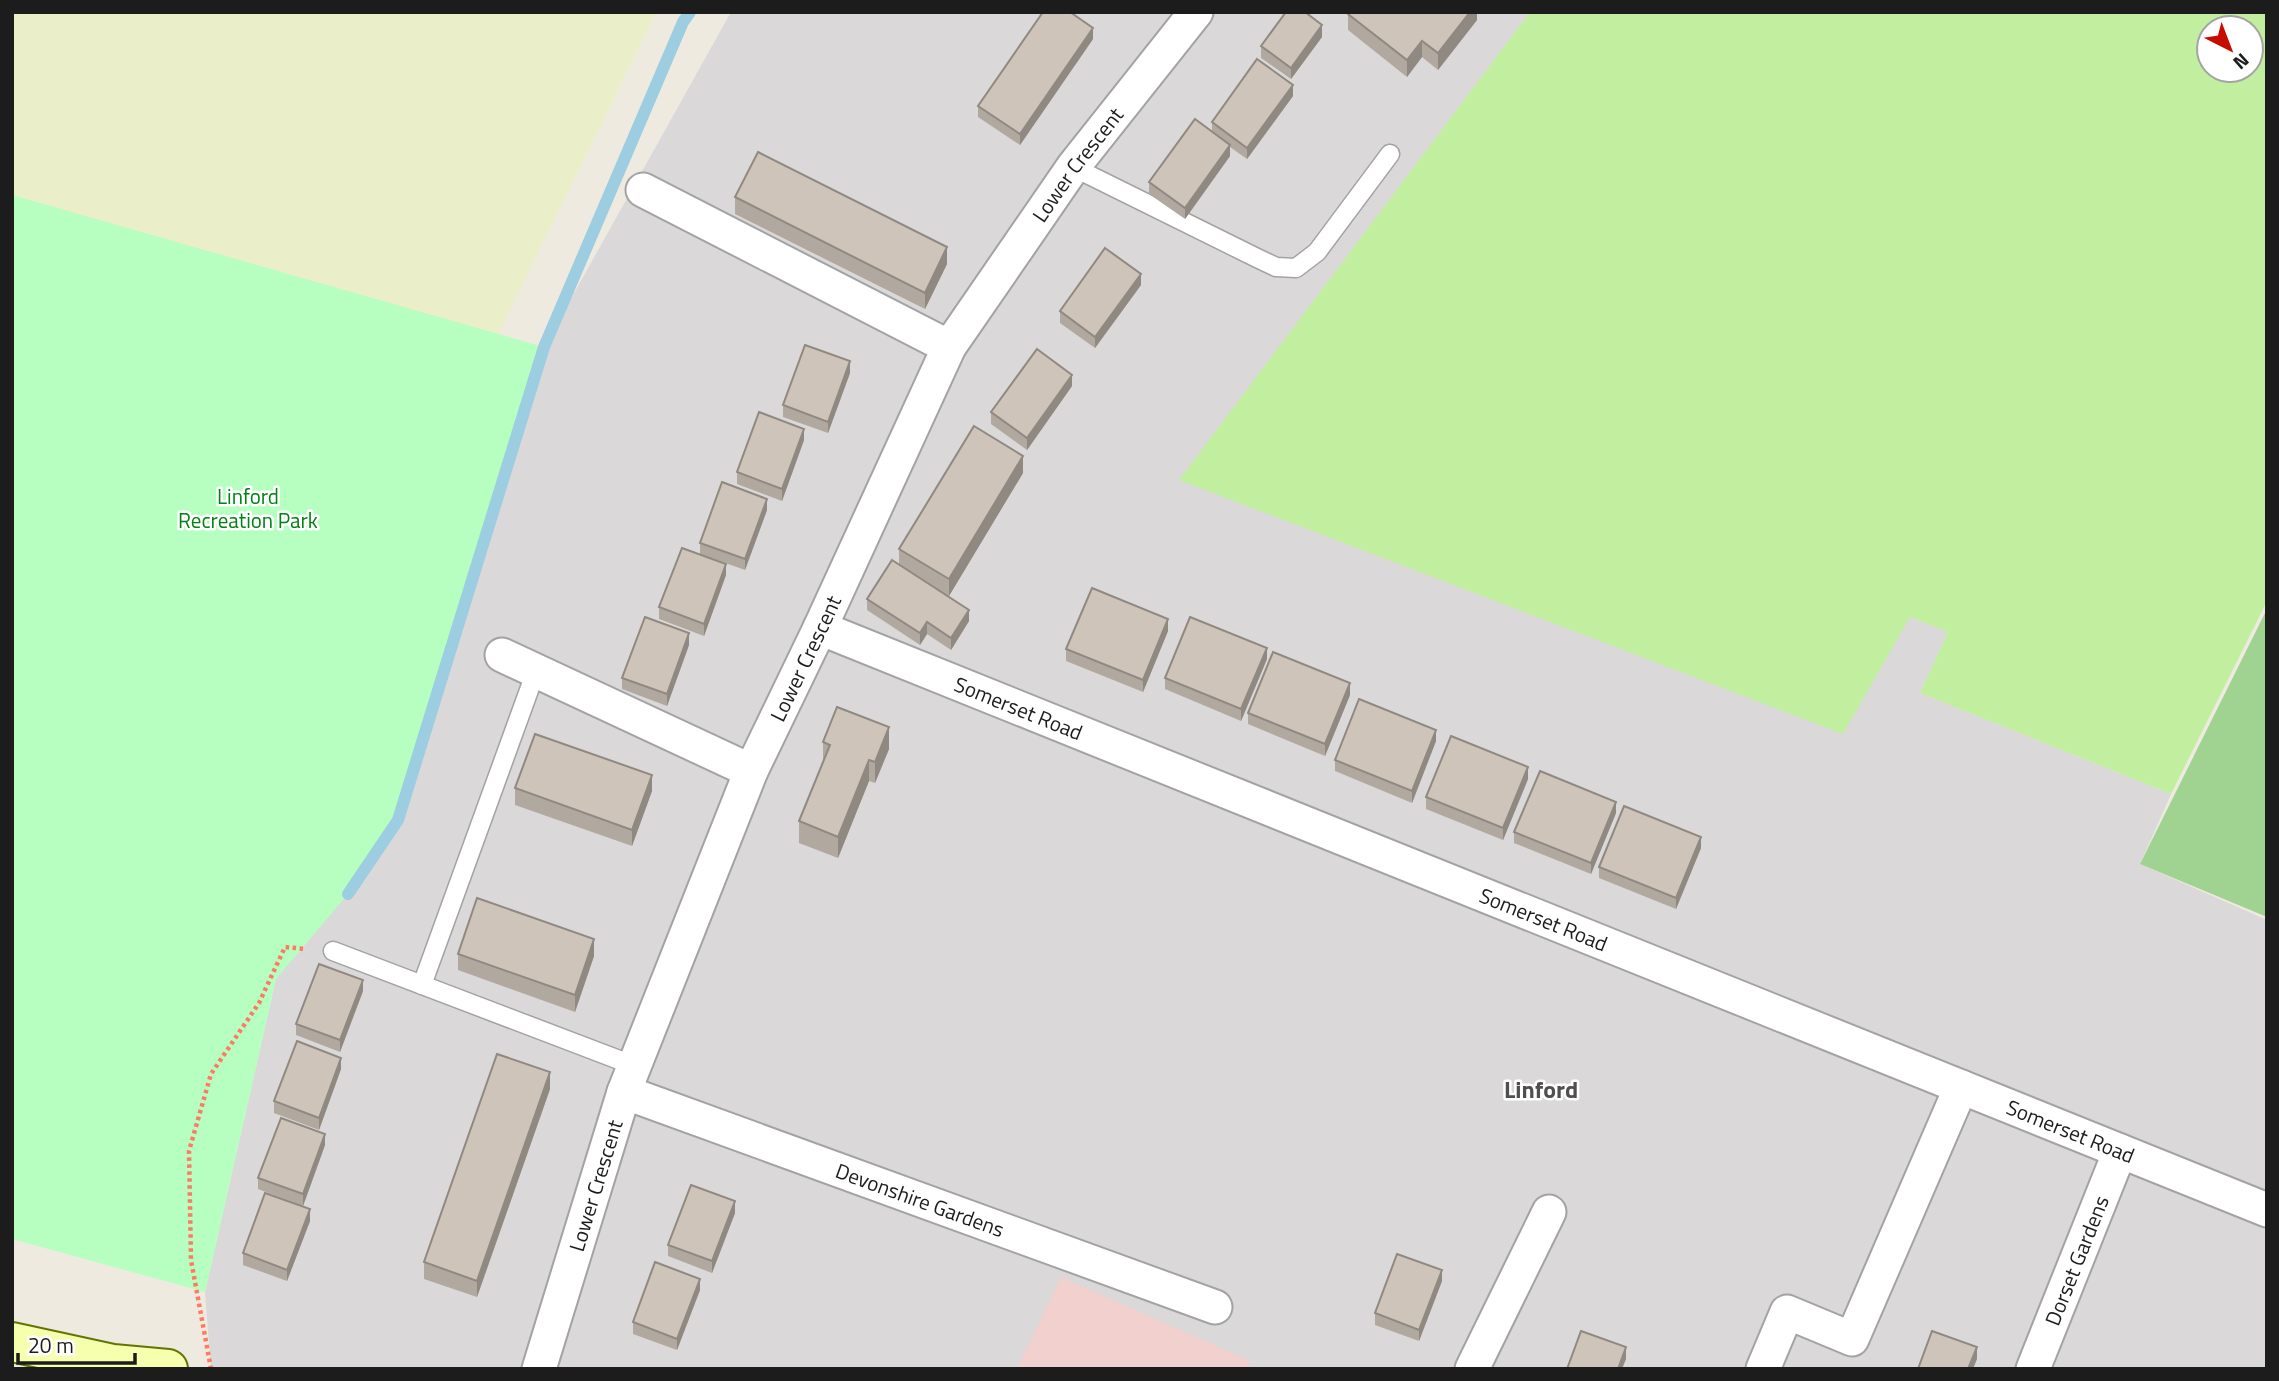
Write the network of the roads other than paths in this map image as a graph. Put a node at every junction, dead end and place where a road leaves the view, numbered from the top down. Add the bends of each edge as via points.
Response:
1 (1196, 12) edge
2 (1390, 154) dead end
3 (1073, 167) junction
4 (643, 190) dead end
5 (949, 347) junction
6 (820, 628) junction
7 (502, 655) dead end
8 (536, 671) junction
9 (751, 771) junction
10 (333, 951) road end
11 (422, 985) junction
12 (630, 1079) junction
13 (1961, 1087) junction
14 (2120, 1151) junction
15 (2267, 1210) edge
16 (1549, 1212) dead end
17 (1215, 1307) dead end
18 (12, 1342) edge
19 (168, 1369) edge
20 (539, 1369) edge
21 (1472, 1369) edge
22 (1763, 1369) edge
23 (2033, 1369) edge

1 - 3 street, Lower Crescent
2 - 3 lane via 1317,252 1296,268 1276,267
3 - 5 street, Lower Crescent
4 - 5 street
5 - 6 street, Lower Crescent
6 - 9 street, Lower Crescent
6 - 13 street, Somerset Road
7 - 8 street
8 - 9 street
8 - 11 lane
9 - 12 street, Lower Crescent
10 - 11 lane
11 - 12 lane
12 - 17 street, Devonshire Gardens
12 - 20 street, Lower Crescent
13 - 14 street, Somerset Road
13 - 22 street via 1852,1339 1787,1312
14 - 15 street, Somerset Road
14 - 23 street, Dorset Gardens
16 - 21 street
18 - 19 street via 113,1364

